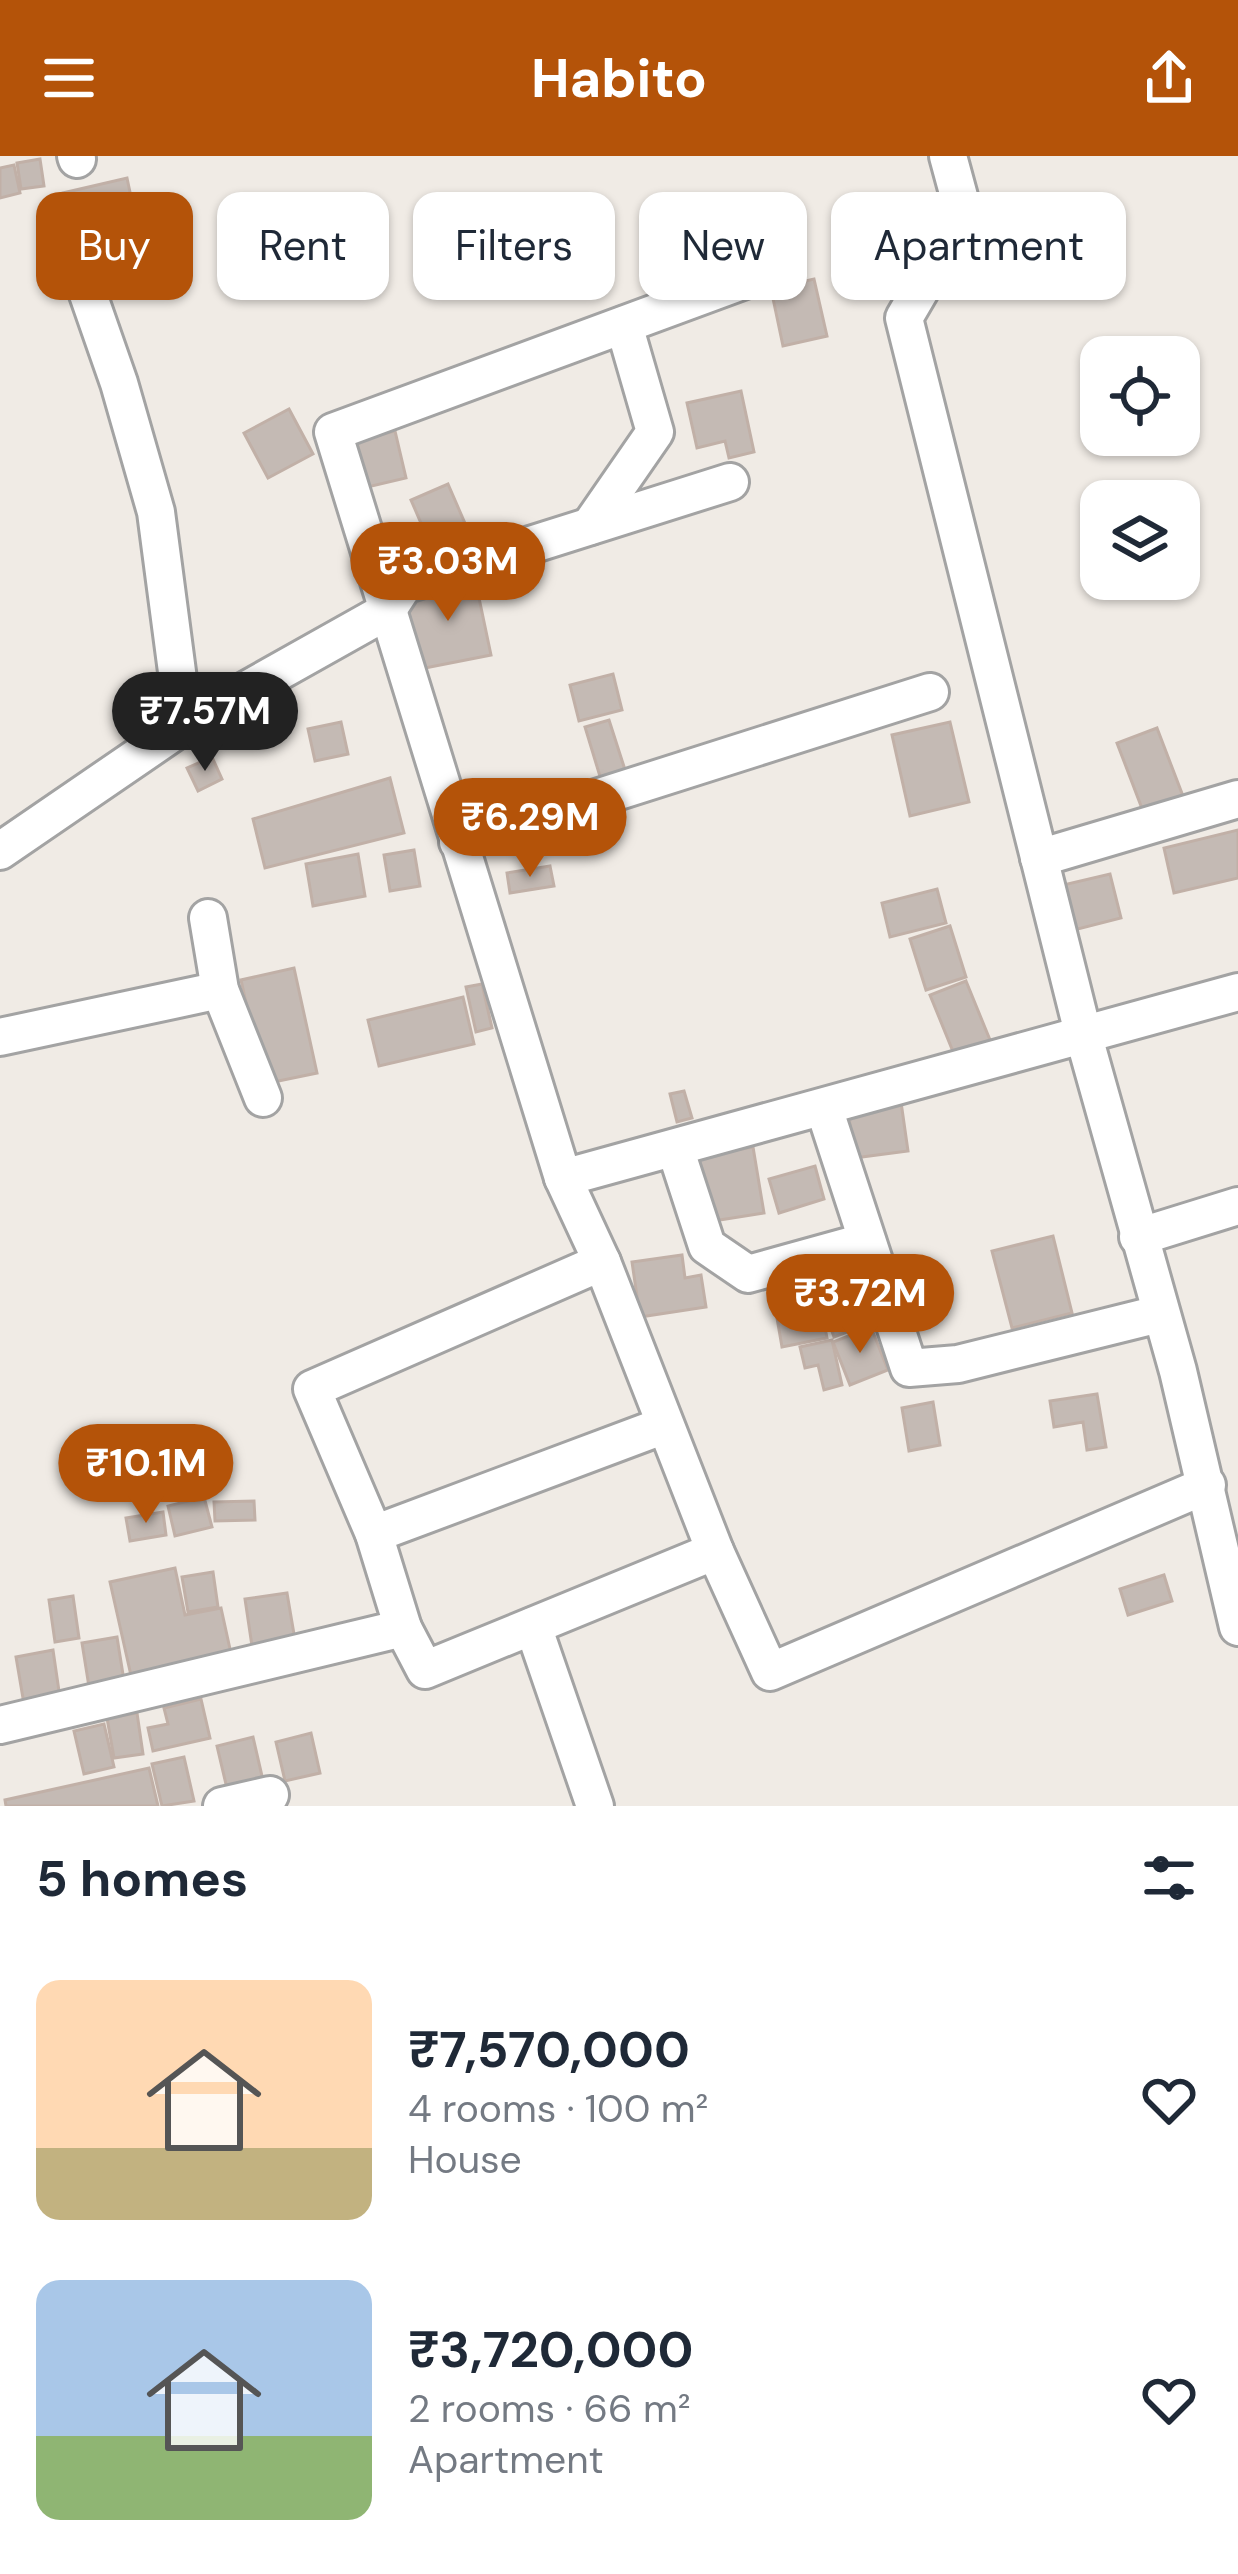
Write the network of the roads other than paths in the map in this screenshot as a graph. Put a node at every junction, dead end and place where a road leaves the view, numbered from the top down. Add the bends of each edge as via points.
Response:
1 (948, 156) edge
2 (90, 300) edge
3 (691, 300) edge
4 (624, 325) junction
5 (730, 482) dead end
6 (590, 526) junction
7 (387, 611) junction
8 (930, 692) dead end
9 (184, 725) junction
10 (1238, 799) edge
11 (458, 842) junction
12 (0, 851) edge
13 (1039, 858) junction
14 (208, 918) dead end
15 (220, 990) junction
16 (1238, 992) edge
17 (0, 1037) edge
18 (1084, 1037) junction
19 (263, 1098) dead end
20 (824, 1108) junction
21 (675, 1148) junction
22 (563, 1178) junction
23 (1238, 1207) edge
24 (1138, 1238) junction
25 (867, 1241) junction
26 (602, 1262) junction
27 (1159, 1314) junction
28 (665, 1425) junction
29 (1207, 1484) junction
30 (374, 1534) junction
31 (715, 1551) junction
32 (1236, 1610) edge
33 (533, 1625) junction
34 (403, 1628) junction
35 (0, 1724) edge
36 (271, 1795) dead end
37 (222, 1806) edge
38 (595, 1806) edge

1 - 13 street via 964,215 904,318
2 - 9 street via 156,512
3 - 4 street
4 - 6 street via 655,432
4 - 7 street via 334,432
5 - 6 street
6 - 7 street via 404,585
7 - 9 street
7 - 11 street
8 - 11 street
9 - 12 street
10 - 13 street
11 - 22 street
13 - 18 street
14 - 15 street
15 - 17 street
15 - 19 street
16 - 18 street
18 - 20 street
18 - 24 street
20 - 21 street
20 - 25 street
21 - 22 street
21 - 25 street via 707,1246 748,1274
22 - 26 street
23 - 24 street
24 - 27 street
25 - 27 street via 909,1368 958,1364
26 - 28 street
26 - 30 street via 312,1389
27 - 29 street
28 - 30 street
28 - 31 street
29 - 31 street via 770,1672
29 - 32 street
30 - 34 street
31 - 33 street
33 - 34 street via 425,1670
33 - 38 street
34 - 35 street
36 - 37 street

